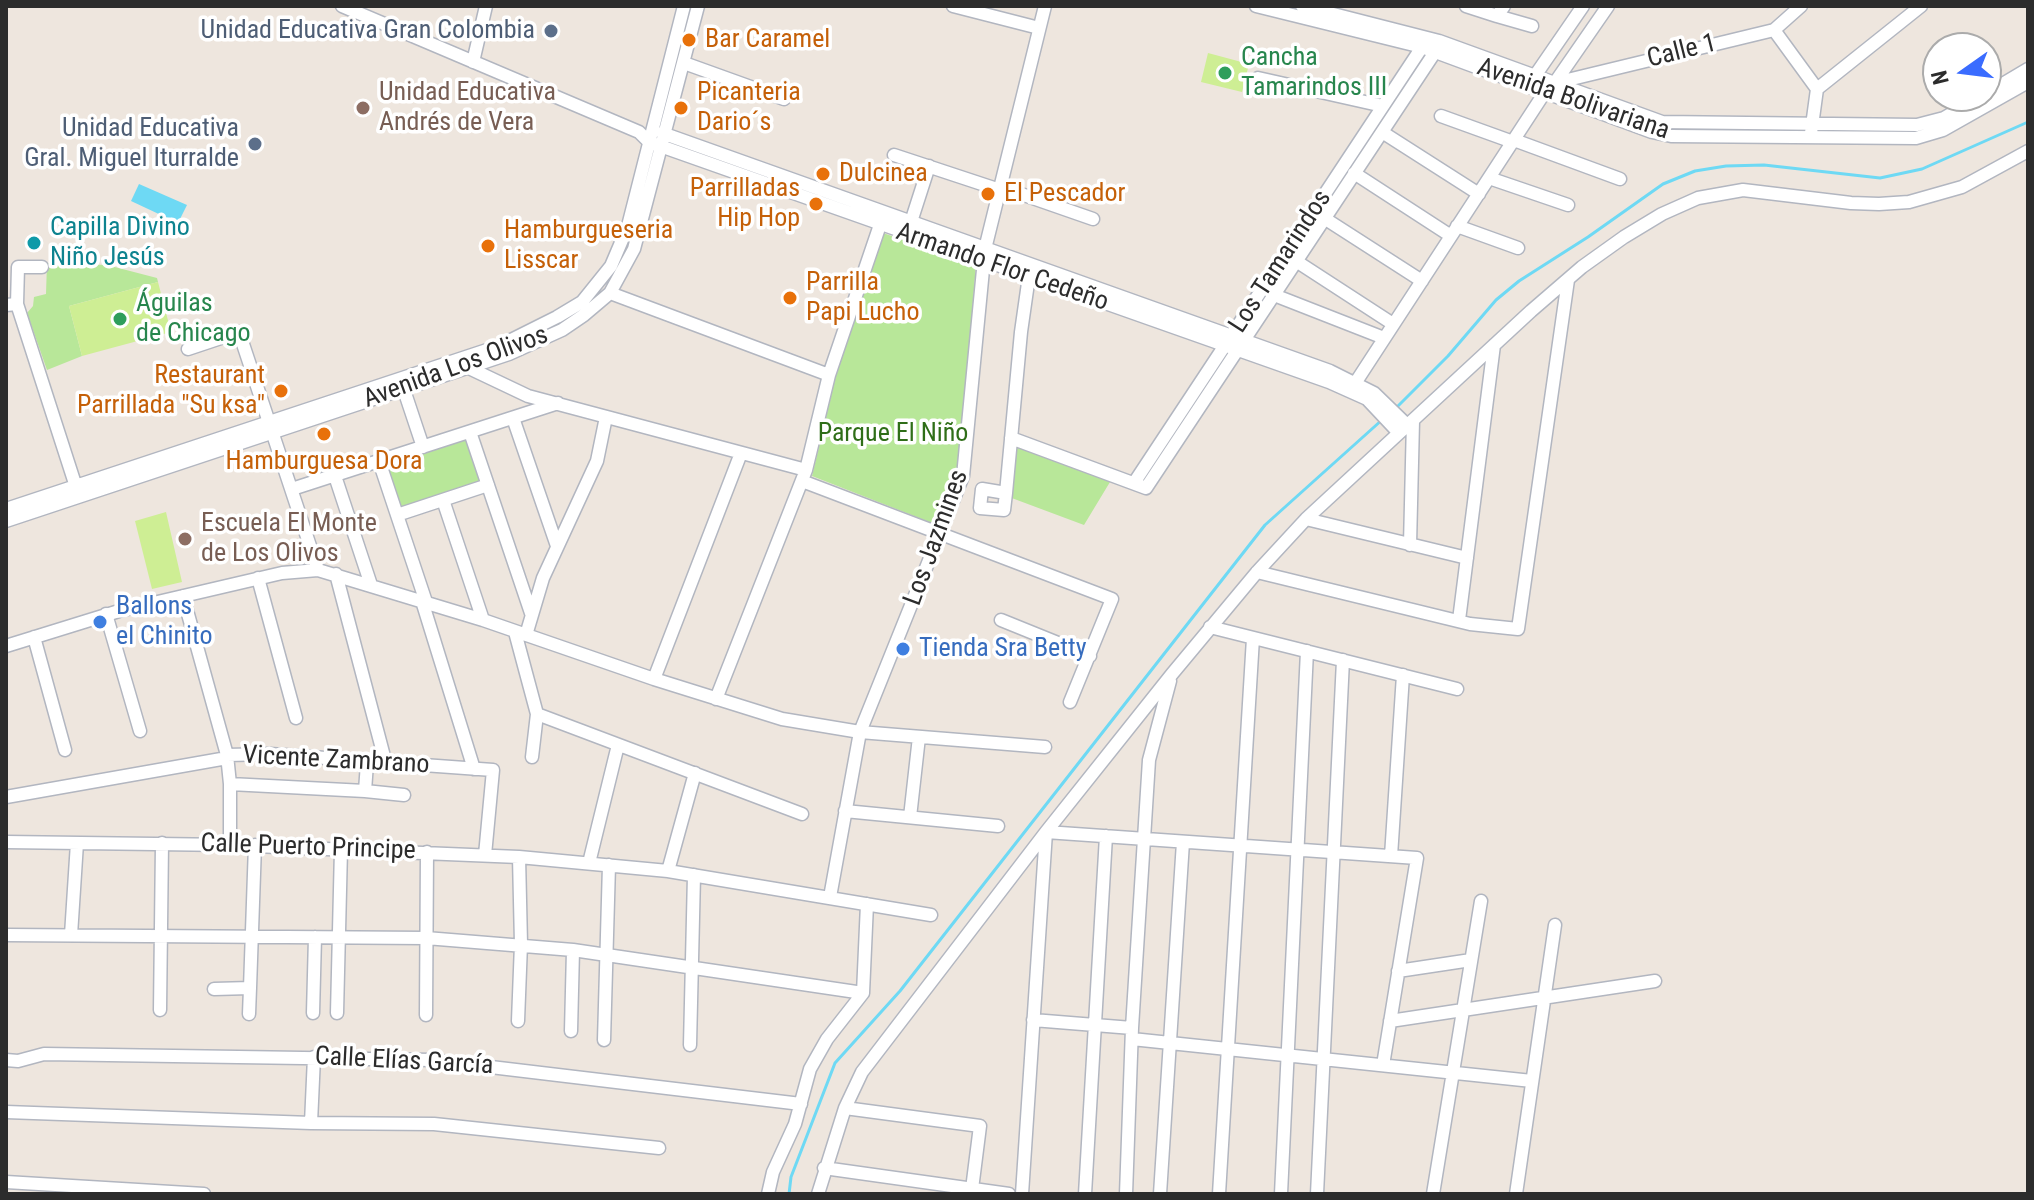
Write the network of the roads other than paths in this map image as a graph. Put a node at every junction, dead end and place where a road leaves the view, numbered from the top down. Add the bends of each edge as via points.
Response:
1 (486, 6) edge
2 (684, 6) edge
3 (698, 6) edge
4 (953, 6) edge
5 (1045, 6) edge
6 (1256, 6) edge
7 (1302, 6) edge
8 (1466, 6) edge
9 (1583, 6) edge
10 (1608, 6) edge
11 (1801, 6) edge
12 (1921, 6) edge
13 (346, 7) edge
14 (1315, 11) edge
15 (1500, 11) edge
16 (1532, 26) dead end
17 (1039, 28) junction
18 (1774, 30) junction
19 (1431, 44) junction
20 (473, 62) junction
21 (684, 63) junction
22 (2028, 69) edge
23 (1258, 78) dead end
24 (1531, 81) junction
25 (2028, 82) edge
26 (2002, 84) edge
27 (1817, 89) junction
28 (1549, 90) junction
29 (784, 99) dead end
30 (1383, 106) junction
31 (1952, 112) edge
32 (1441, 116) dead end
33 (1382, 132) junction
34 (1811, 132) junction
35 (658, 138) junction
36 (1514, 141) junction
37 (2028, 151) edge
38 (894, 155) dead end
39 (929, 166) junction
40 (1354, 173) junction
41 (1489, 178) junction
42 (1620, 179) dead end
43 (1000, 188) junction
44 (1479, 194) junction
45 (1568, 205) dead end
46 (1324, 218) junction
47 (882, 219) junction
48 (1093, 219) dead end
49 (911, 222) junction
50 (1454, 231) junction
51 (1518, 248) dead end
52 (985, 255) junction
53 (1296, 261) junction
54 (42, 267) dead end
55 (1030, 271) junction
56 (1568, 280) junction
57 (1422, 281) junction
58 (610, 293) junction
59 (1274, 295) junction
60 (12, 305) edge
61 (1393, 324) junction
62 (1384, 338) junction
63 (1234, 343) junction
64 (1494, 345) junction
65 (188, 349) dead end
66 (469, 368) junction
67 (829, 375) junction
68 (1353, 386) junction
69 (404, 390) junction
70 (558, 403) junction
71 (606, 417) junction
72 (513, 418) junction
73 (1407, 426) junction
74 (271, 427) junction
75 (470, 432) junction
76 (1011, 438) junction
77 (423, 447) junction
78 (741, 453) junction
79 (379, 461) junction
80 (804, 475) junction
81 (335, 476) junction
82 (488, 485) junction
83 (292, 489) junction
84 (78, 491) junction
85 (1006, 493) dead end
86 (443, 500) junction
87 (6, 509) edge
88 (397, 515) junction
89 (1306, 519) junction
90 (6, 521) edge
91 (941, 534) junction
92 (1410, 545) junction
93 (557, 546) junction
94 (1467, 558) junction
95 (318, 570) junction
96 (1257, 572) junction
97 (336, 574) junction
98 (258, 578) junction
99 (371, 585) junction
100 (183, 596) junction
101 (424, 602) junction
102 (531, 613) junction
103 (106, 614) junction
104 (483, 620) junction
105 (1001, 620) dead end
106 (1459, 620) junction
107 (1210, 627) junction
108 (520, 634) junction
109 (34, 637) junction
110 (1253, 638) junction
111 (6, 646) edge
112 (1307, 651) junction
113 (1090, 656) junction
114 (1343, 660) junction
115 (1172, 674) junction
116 (1403, 675) junction
117 (654, 679) junction
118 (1457, 689) dead end
119 (716, 699) junction
120 (1070, 702) dead end
121 (537, 714) junction
122 (296, 718) dead end
123 (140, 731) dead end
124 (860, 732) junction
125 (919, 737) junction
126 (618, 745) junction
127 (1045, 747) dead end
128 (65, 750) dead end
129 (227, 757) junction
130 (532, 757) dead end
131 (367, 763) junction
132 (386, 764) junction
133 (474, 769) junction
134 (695, 773) junction
135 (230, 784) junction
136 (365, 791) junction
137 (404, 795) dead end
138 (6, 797) edge
139 (845, 811) junction
140 (802, 814) dead end
141 (910, 817) junction
142 (998, 826) dead end
143 (1046, 832) junction
144 (1106, 836) junction
145 (1145, 840) junction
146 (6, 842) edge
147 (1183, 842) junction
148 (77, 843) junction
149 (162, 843) junction
150 (230, 845) junction
151 (255, 845) junction
152 (1242, 847) junction
153 (341, 849) junction
154 (1297, 850) junction
155 (427, 852) junction
156 (1334, 852) junction
157 (485, 855) junction
158 (1391, 856) junction
159 (519, 857) junction
160 (589, 863) junction
161 (609, 865) junction
162 (668, 871) junction
163 (694, 875) junction
164 (830, 897) junction
165 (1481, 901) dead end
166 (867, 904) junction
167 (931, 915) dead end
168 (1555, 925) dead end
169 (6, 935) edge
170 (71, 935) junction
171 (252, 935) junction
172 (160, 936) junction
173 (315, 937) junction
174 (338, 937) junction
175 (426, 938) junction
176 (521, 944) junction
177 (573, 950) junction
178 (607, 955) junction
179 (1471, 960) junction
180 (691, 967) junction
181 (1398, 971) junction
182 (1655, 981) dead end
183 (250, 988) junction
184 (214, 989) dead end
185 (863, 993) junction
186 (1544, 999) junction
187 (160, 1010) dead end
188 (1462, 1011) junction
189 (313, 1013) dead end
190 (337, 1013) dead end
191 (249, 1014) dead end
192 (426, 1015) dead end
193 (1033, 1020) junction
194 (518, 1021) dead end
195 (1390, 1021) junction
196 (1094, 1026) junction
197 (571, 1031) dead end
198 (1132, 1034) junction
199 (604, 1040) dead end
200 (1168, 1043) junction
201 (690, 1045) dead end
202 (1229, 1049) junction
203 (1288, 1054) junction
204 (314, 1057) junction
205 (1324, 1059) junction
206 (6, 1060) edge
207 (1383, 1065) junction
208 (1452, 1072) junction
209 (1532, 1081) junction
210 (801, 1104) junction
211 (845, 1108) junction
212 (6, 1112) edge
213 (311, 1123) junction
214 (659, 1148) dead end
215 (824, 1168) junction
216 (6, 1182) edge
217 (972, 1189) junction
218 (204, 1194) edge
219 (768, 1194) edge
220 (818, 1194) edge
221 (1009, 1194) edge
222 (1022, 1194) edge
223 (1085, 1194) edge
224 (1126, 1194) edge
225 (1160, 1194) edge
226 (1219, 1194) edge
227 (1281, 1194) edge
228 (1317, 1194) edge
229 (1433, 1194) edge
230 (1516, 1194) edge

1 - 20 street
2 - 35 street, Avenida Los Olivos
3 - 21 street, Avenida Los Olivos
4 - 17 street
5 - 17 street, Los Jazmines
6 - 14 street, Avenida Bolivariana
7 - 14 street, Avenida Bolivariana
8 - 15 street
9 - 24 street
10 - 28 street
11 - 18 street, Calle 1
12 - 27 street
13 - 20 street, Armando Flor Cedeño
14 - 19 street, Avenida Bolivariana
15 - 16 street
17 - 43 street, Los Jazmines
18 - 27 street
18 - 28 street, Calle 1
19 - 24 street, Avenida Bolivariana
19 - 30 street, Los Tamarindos
19 - 33 street, Los Tamarindos
20 - 35 street, Armando Flor Cedeño
21 - 29 street
21 - 35 street, Avenida Los Olivos
22 - 26 street, Avenida Bolivariana
23 - 30 street
24 - 28 street, Avenida Bolivariana
25 - 34 street, Avenida Bolivariana via 1930,136 1898,139
27 - 34 street
28 - 34 street, Avenida Bolivariana via 1662,135
28 - 36 street
30 - 63 street, Los Tamarindos
31 - 34 street, Avenida Bolivariana via 1931,123
32 - 36 street
33 - 40 street, Los Tamarindos
33 - 44 street
35 - 47 street, Armando Flor Cedeño
35 - 58 street, Avenida Los Olivos via 634,249
35 - 74 street, Avenida Los Olivos via 611,266 582,302 499,346
36 - 41 street
36 - 42 street
37 - 56 street via 1962,187 1909,202 1865,204 1743,190 1711,194 1643,225
38 - 39 street
39 - 43 street
39 - 49 street
40 - 46 street, Los Tamarindos
40 - 50 street
41 - 44 street
41 - 45 street
43 - 48 street
43 - 52 street, Los Jazmines
44 - 50 street
46 - 53 street, Los Tamarindos
46 - 57 street
47 - 49 street, Armando Flor Cedeño
47 - 52 street, Armando Flor Cedeño
47 - 67 street
49 - 52 street, Armando Flor Cedeño
50 - 51 street
50 - 57 street
52 - 55 street, Armando Flor Cedeño
52 - 91 street, Los Jazmines via 967,455
53 - 59 street, Los Tamarindos
53 - 61 street
54 - 60 street via 18,267
55 - 63 street, Armando Flor Cedeño
55 - 76 street
56 - 64 street
56 - 106 street via 1518,629
57 - 61 street
58 - 66 street, Avenida Los Olivos via 562,330
58 - 67 street
59 - 62 street
59 - 63 street, Los Tamarindos
60 - 84 street
61 - 62 street
62 - 68 street
63 - 68 street, Armando Flor Cedeño
63 - 76 street, Los Tamarindos via 1140,485
64 - 73 street
64 - 94 street
65 - 74 street via 239,332
66 - 69 street, Avenida Los Olivos
66 - 70 street via 518,392
67 - 80 street
68 - 73 street, Armando Flor Cedeño
69 - 74 street, Avenida Los Olivos
69 - 77 street
70 - 71 street
70 - 72 street
71 - 78 street
71 - 93 street via 597,461
72 - 75 street
72 - 93 street
73 - 89 street
73 - 92 street
74 - 83 street
74 - 84 street, Avenida Los Olivos
75 - 77 street
75 - 82 street
76 - 85 street
77 - 79 street
78 - 80 street
78 - 117 street
79 - 81 street
79 - 88 street
80 - 91 street
80 - 119 street
81 - 83 street
81 - 99 street
82 - 86 street
82 - 102 street
83 - 95 street
84 - 87 street, Avenida Los Olivos
84 - 90 street, Avenida Los Olivos
86 - 88 street
86 - 104 street
88 - 101 street
89 - 92 street
89 - 96 street
91 - 113 street via 1112,599
91 - 124 street, Los Jazmines
92 - 94 street
93 - 102 street
94 - 106 street
95 - 97 street
95 - 98 street
96 - 106 street
96 - 107 street
97 - 99 street
97 - 132 street
98 - 100 street
98 - 122 street
99 - 101 street
100 - 103 street
100 - 129 street
101 - 104 street
101 - 133 street
102 - 108 street
103 - 109 street
103 - 123 street
104 - 108 street
105 - 113 street
107 - 110 street
107 - 115 street
108 - 117 street
108 - 121 street
109 - 111 street
109 - 128 street
110 - 112 street
110 - 152 street
112 - 114 street
112 - 154 street
113 - 120 street
114 - 116 street
114 - 156 street
115 - 143 street
115 - 145 street via 1149,760
116 - 118 street
116 - 158 street
117 - 119 street
119 - 124 street via 803,724
121 - 126 street
121 - 130 street
124 - 125 street
124 - 139 street, Los Jazmines
125 - 127 street
125 - 141 street
126 - 134 street
126 - 160 street
129 - 131 street, Vicente Zambrano via 270,754
129 - 135 street
129 - 138 street, Vicente Zambrano
131 - 132 street, Vicente Zambrano
131 - 136 street
132 - 133 street, Vicente Zambrano
133 - 157 street via 493,770
134 - 140 street
134 - 162 street
135 - 136 street
135 - 150 street
136 - 137 street
139 - 141 street
139 - 164 street, Los Jazmines
141 - 142 street
143 - 144 street
143 - 193 street
143 - 211 street via 862,1072
144 - 145 street
144 - 196 street
145 - 147 street
145 - 198 street
146 - 148 street, Calle Puerto Principe
147 - 152 street
147 - 200 street
148 - 149 street, Calle Puerto Principe
148 - 170 street
149 - 150 street, Calle Puerto Principe
149 - 172 street
150 - 151 street, Calle Puerto Principe
151 - 153 street, Calle Puerto Principe
151 - 171 street
152 - 154 street
152 - 202 street
153 - 155 street, Calle Puerto Principe
153 - 174 street
154 - 156 street
154 - 203 street
155 - 157 street, Calle Puerto Principe
155 - 175 street
156 - 158 street
156 - 205 street
157 - 159 street, Calle Puerto Principe
158 - 181 street via 1417,858
159 - 160 street, Calle Puerto Principe
159 - 176 street
160 - 161 street, Calle Puerto Principe
161 - 162 street, Calle Puerto Principe
161 - 178 street
162 - 163 street, Calle Puerto Principe
163 - 164 street, Calle Puerto Principe
163 - 180 street
164 - 166 street, Calle Puerto Principe
165 - 179 street
166 - 167 street, Calle Puerto Principe
166 - 185 street
168 - 186 street
169 - 170 street
170 - 172 street
171 - 172 street
171 - 173 street
171 - 183 street
172 - 187 street
173 - 174 street
173 - 189 street
174 - 175 street
174 - 190 street
175 - 176 street
175 - 192 street
176 - 177 street
176 - 194 street
177 - 178 street
177 - 197 street
178 - 180 street
178 - 199 street
179 - 181 street
179 - 188 street
180 - 185 street
180 - 201 street
181 - 195 street
182 - 186 street
183 - 184 street
183 - 191 street
185 - 210 street via 819,1052
186 - 188 street
186 - 209 street
188 - 195 street
188 - 208 street
193 - 196 street
193 - 222 street
195 - 207 street
196 - 198 street
196 - 223 street
198 - 200 street
198 - 224 street
200 - 202 street
200 - 225 street
202 - 203 street
202 - 226 street
203 - 205 street
203 - 227 street
204 - 206 street, Calle Elías García via 44,1054
204 - 210 street, Calle Elías García via 461,1061
204 - 213 street
205 - 207 street
205 - 228 street
207 - 208 street
208 - 209 street
208 - 229 street
209 - 230 street
210 - 219 street
211 - 215 street
211 - 217 street via 980,1126
212 - 213 street
213 - 214 street via 434,1124
215 - 217 street
215 - 220 street
216 - 218 street
217 - 221 street

